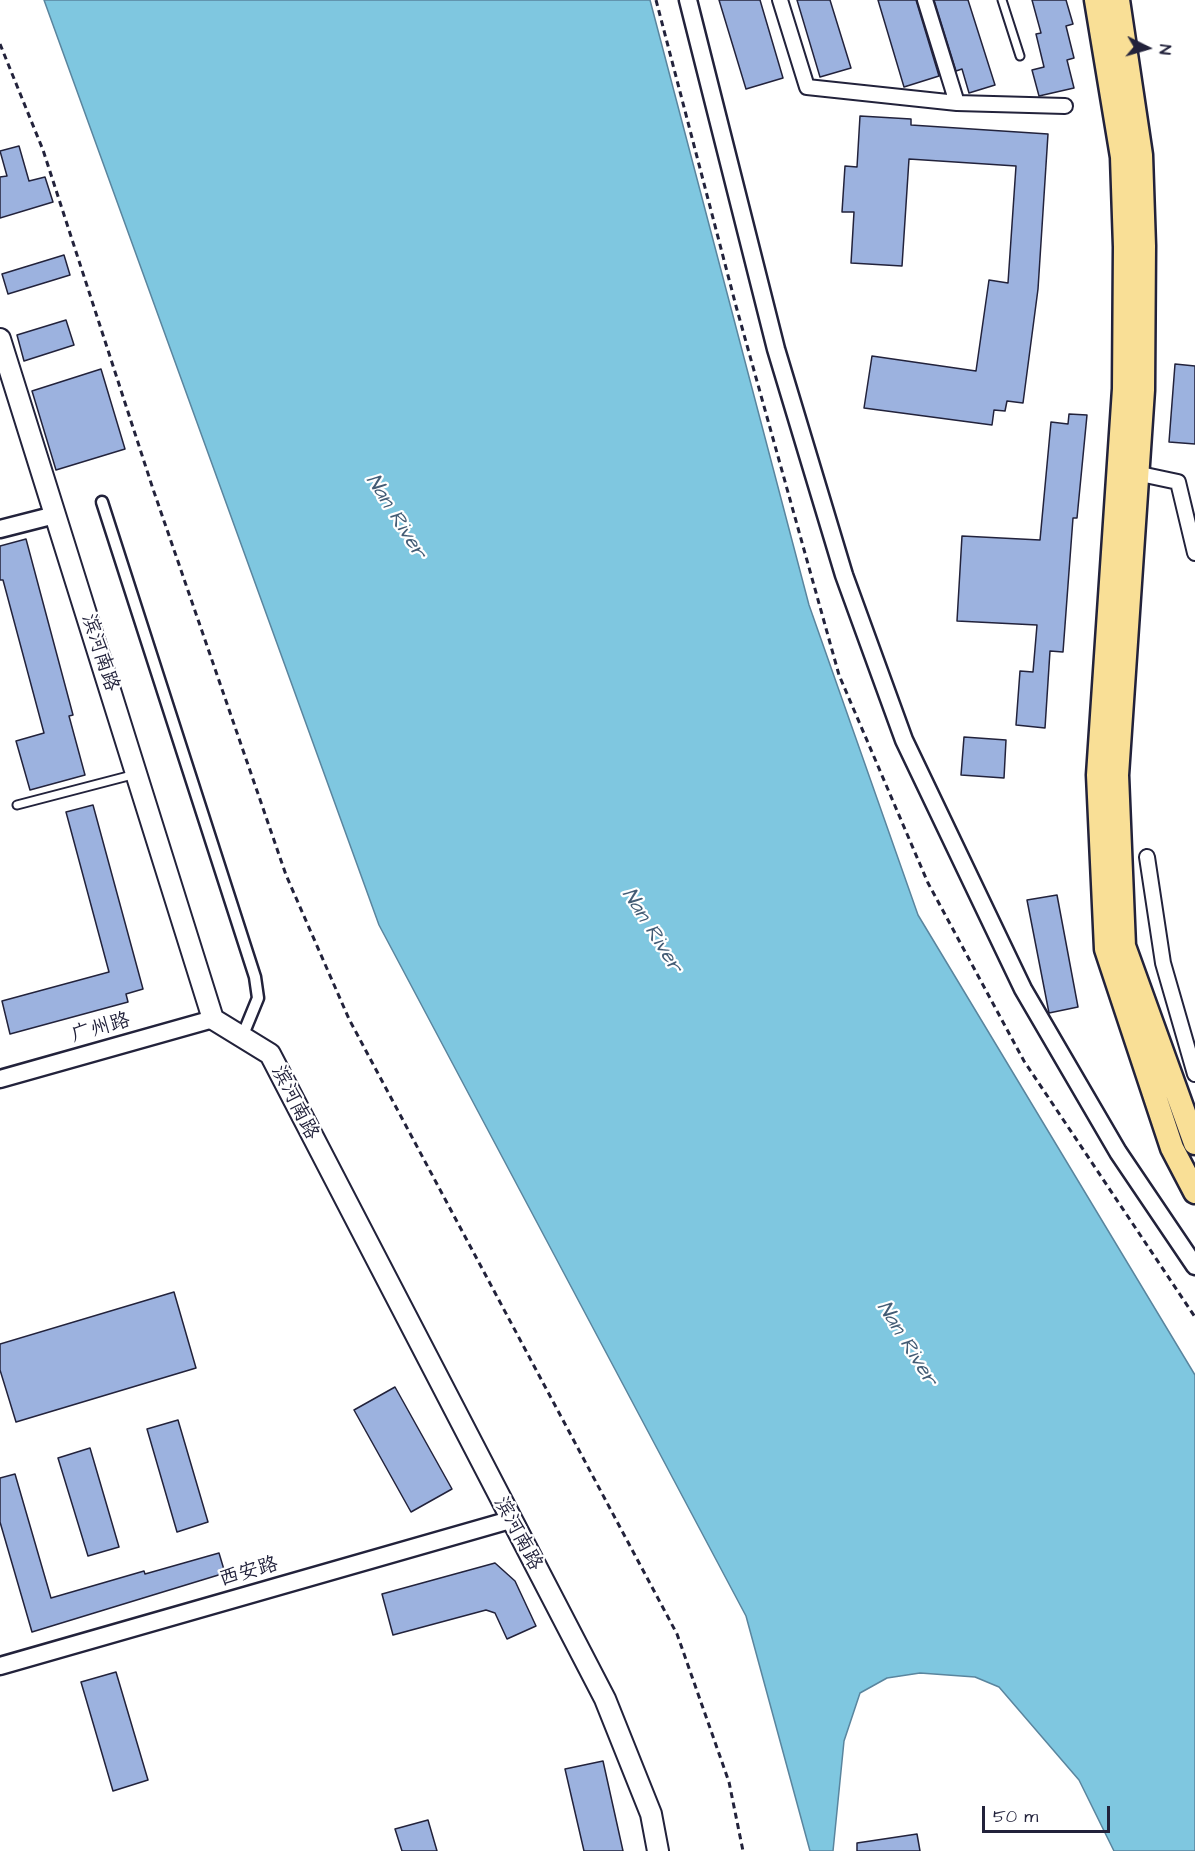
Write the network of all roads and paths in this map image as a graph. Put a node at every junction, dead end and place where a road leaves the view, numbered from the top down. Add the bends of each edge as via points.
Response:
1 (688, 0) edge
2 (780, 0) edge
3 (925, 0) edge
4 (1002, 0) edge
5 (1096, 0) edge
6 (1118, 0) edge
7 (0, 44) edge
8 (1020, 56) dead end
9 (957, 103) junction
10 (1065, 106) dead end
11 (0, 339) edge
12 (1126, 472) junction
13 (102, 502) dead end
14 (55, 515) junction
15 (0, 529) edge
16 (1195, 553) edge
17 (138, 774) junction
18 (17, 805) dead end
19 (1147, 857) dead end
20 (213, 1019) junction
21 (242, 1037) junction
22 (1195, 1074) edge
23 (0, 1079) edge
24 (1195, 1143) edge
25 (1195, 1192) edge
26 (1195, 1266) edge
27 (510, 1520) junction
28 (0, 1666) edge
29 (658, 1851) edge
30 (743, 1851) edge

1 - 26 street via 776,349 844,575 904,741 1023,990 1118,1152
2 - 9 street via 807,87
3 - 9 street
4 - 8 lane
5 - 12 highway via 1122,157
6 - 12 highway via 1142,178 1143,390
7 - 30 path via 43,150 153,489 286,875 349,1018 677,1634 729,1782
9 - 10 street
11 - 14 main road, 滨河南路
12 - 16 street via 1178,483
12 - 24 highway via 1117,775 1124,946
12 - 25 highway via 1098,775 1106,949 1172,1148
13 - 21 street via 255,977 258,998
14 - 15 street
14 - 17 main road, 滨河南路
17 - 18 lane
17 - 20 main road, 滨河南路
19 - 22 street via 1163,963
20 - 21 main road, 滨河南路
20 - 23 street, 广州路
21 - 27 main road, 滨河南路 via 270,1054
27 - 28 street, 西安路
27 - 29 main road, 滨河南路 via 604,1699 651,1814

